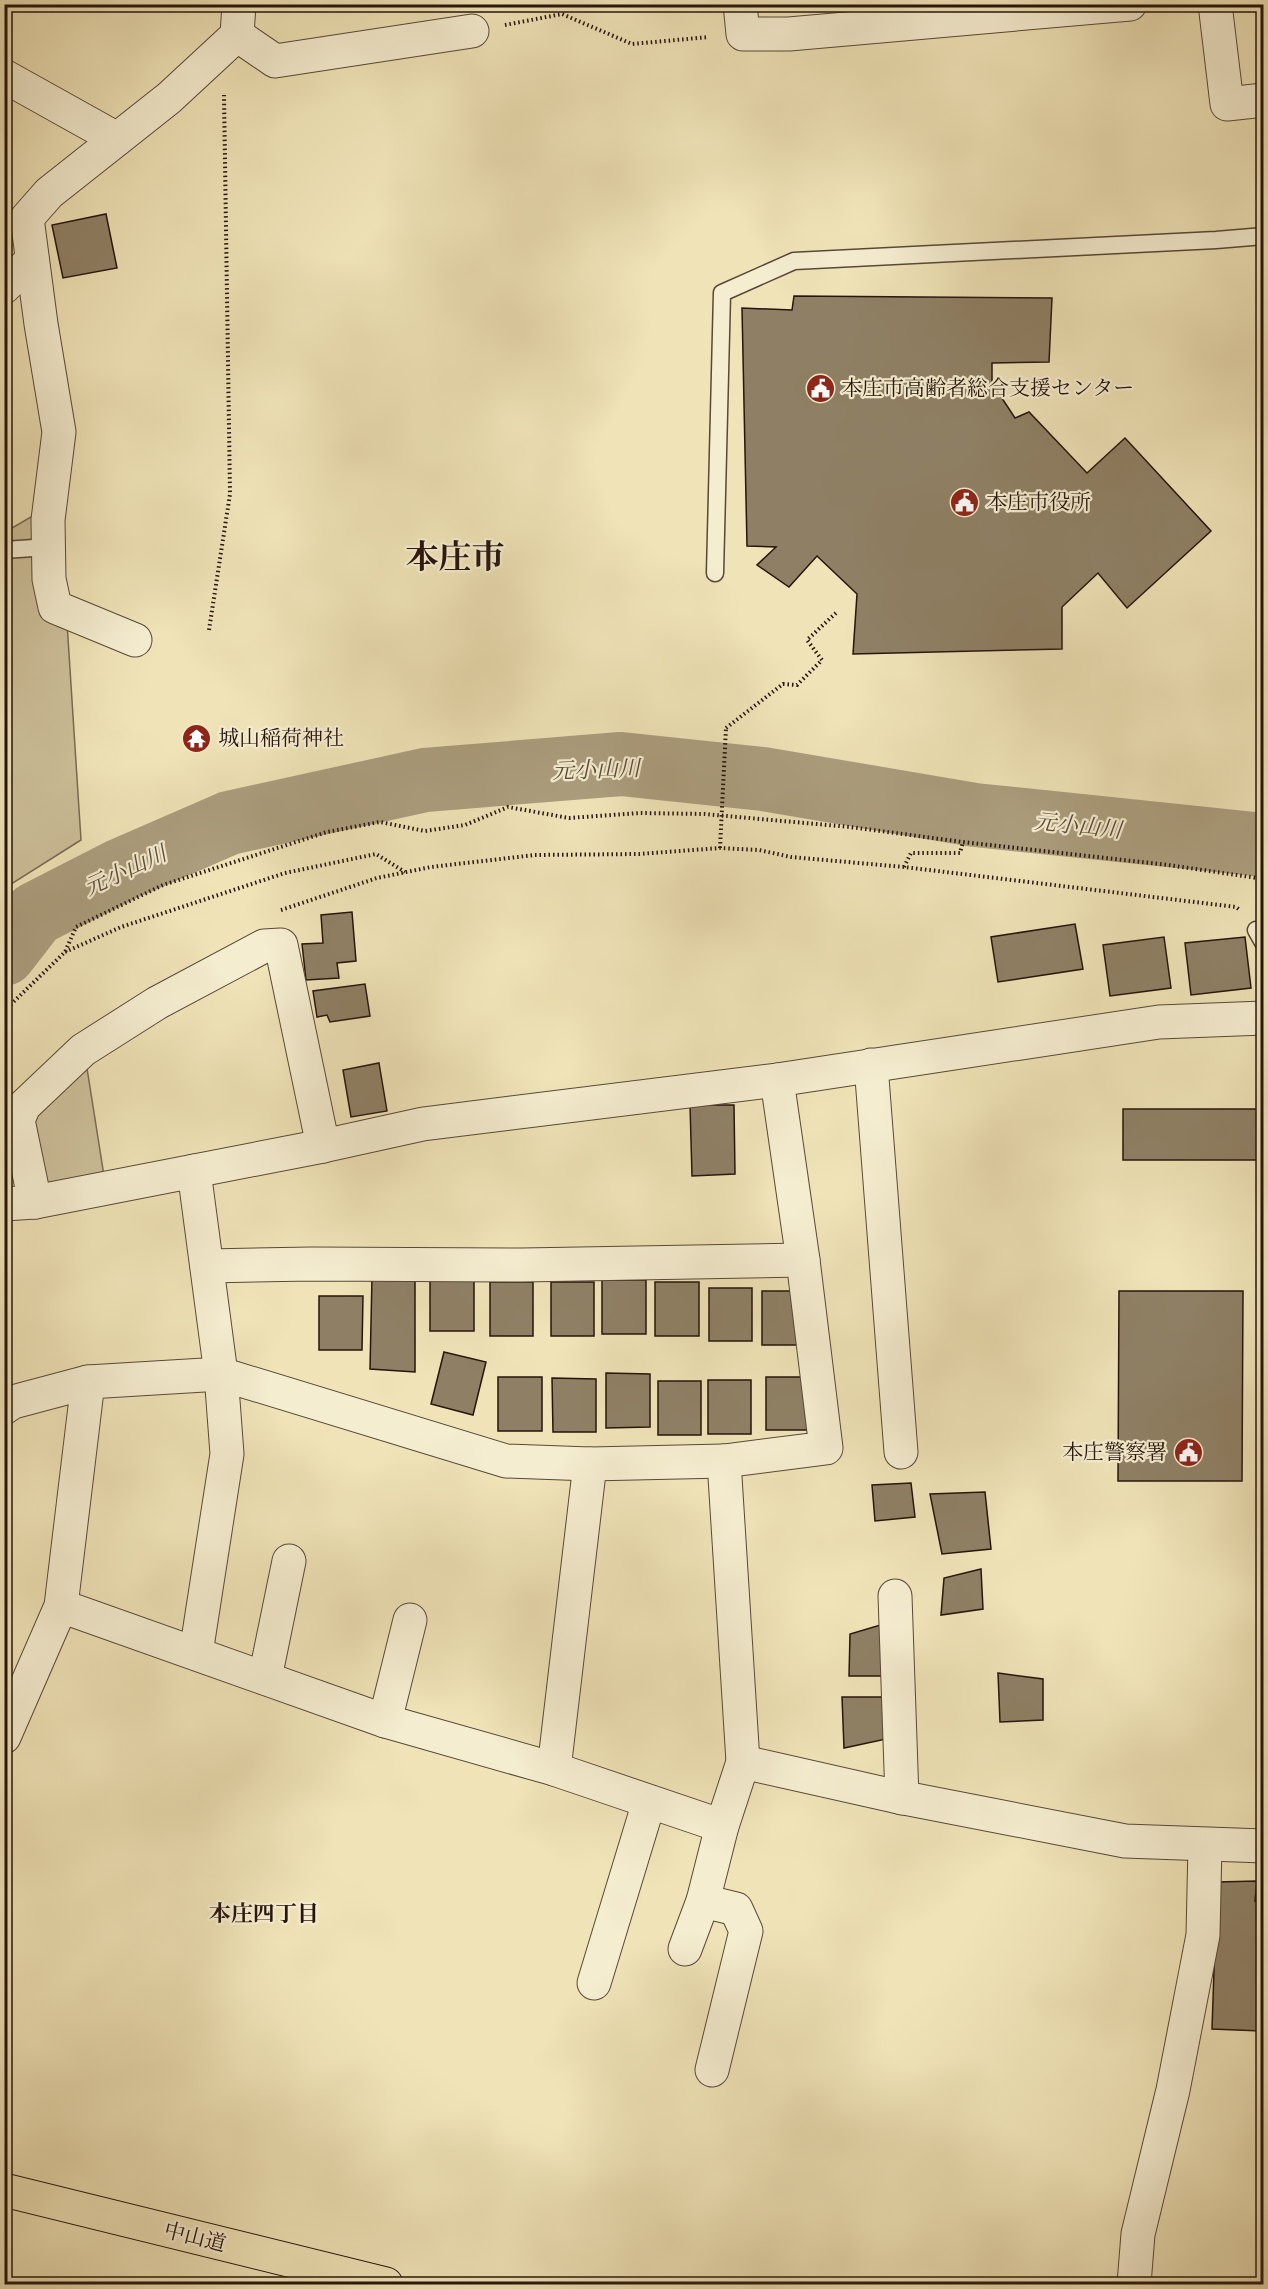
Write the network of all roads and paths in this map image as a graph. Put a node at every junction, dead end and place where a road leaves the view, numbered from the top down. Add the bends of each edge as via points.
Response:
1 (1130, 4) edge
2 (1215, 4) edge
3 (1071, 7) edge
4 (741, 19) edge
5 (233, 29) edge
6 (472, 31) joint
7 (4, 76) edge
8 (1263, 100) edge
9 (117, 139) junction
10 (1263, 236) edge
11 (32, 260) junction
12 (4, 287) edge
13 (48, 547) junction
14 (4, 550) edge
15 (715, 573) dead end
16 (838, 611) dead end
17 (209, 630) dead end
18 (135, 640) dead end
19 (963, 842) junction
20 (720, 848) junction
21 (904, 867) junction
22 (406, 872) junction
23 (1263, 879) edge
24 (276, 912) dead end
25 (1260, 937) edge
26 (65, 952) junction
27 (4, 1011) edge
28 (1263, 1018) edge
29 (871, 1065) junction
30 (777, 1080) junction
31 (323, 1146) junction
32 (194, 1171) junction
33 (20, 1203) edge
34 (803, 1260) junction
35 (207, 1266) junction
36 (221, 1374) junction
37 (88, 1382) junction
38 (4, 1408) edge
39 (901, 1452) dead end
40 (724, 1461) junction
41 (590, 1464) junction
42 (289, 1561) dead end
43 (895, 1596) dead end
44 (61, 1606) junction
45 (410, 1620) dead end
46 (196, 1653) junction
47 (265, 1678) junction
48 (385, 1721) junction
49 (4, 1737) edge
50 (743, 1762) junction
51 (554, 1769) junction
52 (902, 1798) junction
53 (649, 1802) junction
54 (722, 1826) junction
55 (1205, 1845) junction
56 (1263, 1846) edge
57 (703, 1901) junction
58 (685, 1949) dead end
59 (594, 1983) dead end
60 (712, 2070) dead end
61 (4, 2190) edge
62 (386, 2284) edge
63 (1134, 2284) edge

1 - 3 street
2 - 8 street via 1227,105
3 - 4 street via 789,34
4 - 6 path via 632,44 562,14
5 - 6 street via 275,61
5 - 9 street via 169,98
5 - 17 path via 230,494
7 - 9 street
9 - 11 street via 49,193 27,218
10 - 15 lane via 794,261 722,293
11 - 12 street
11 - 13 street via 59,432
13 - 14 lane
13 - 18 street via 55,607
16 - 20 path, bridge via 807,640 822,660 797,685 783,684 726,728
19 - 21 path via 960,853 911,853
19 - 23 path via 1168,864
19 - 26 path via 704,814 569,818 508,807 465,825 424,831 380,822 327,832 163,885 76,927
20 - 21 path
20 - 22 path via 535,855
21 - 25 path via 1236,907 1250,917
22 - 24 path via 332,891
22 - 26 path via 376,854 285,873 121,927
26 - 27 path
28 - 29 street via 1159,1022
29 - 30 street
29 - 39 street
30 - 31 street via 423,1124
30 - 34 street
31 - 32 street
31 - 33 street via 281,945 264,946 157,1003 83,1050 24,1106 18,1120
32 - 33 street
32 - 35 street
34 - 35 street
34 - 40 street via 826,1448
35 - 36 street
36 - 37 street
36 - 41 street via 506,1461
36 - 46 street via 227,1454
37 - 38 street via 13,1402
37 - 44 street
40 - 41 street
40 - 50 street
41 - 51 street
42 - 47 street
43 - 52 street
44 - 46 street
44 - 49 street
45 - 48 street
46 - 47 street
47 - 48 street
48 - 51 street
50 - 52 street
50 - 54 street
51 - 53 street
52 - 55 street via 1125,1841
53 - 54 street
53 - 59 street
54 - 57 street
55 - 56 street
55 - 63 street via 1203,1935 1173,2090 1138,2234
57 - 58 street
57 - 60 street via 736,1909 746,1930
61 - 62 highway, 中山道

